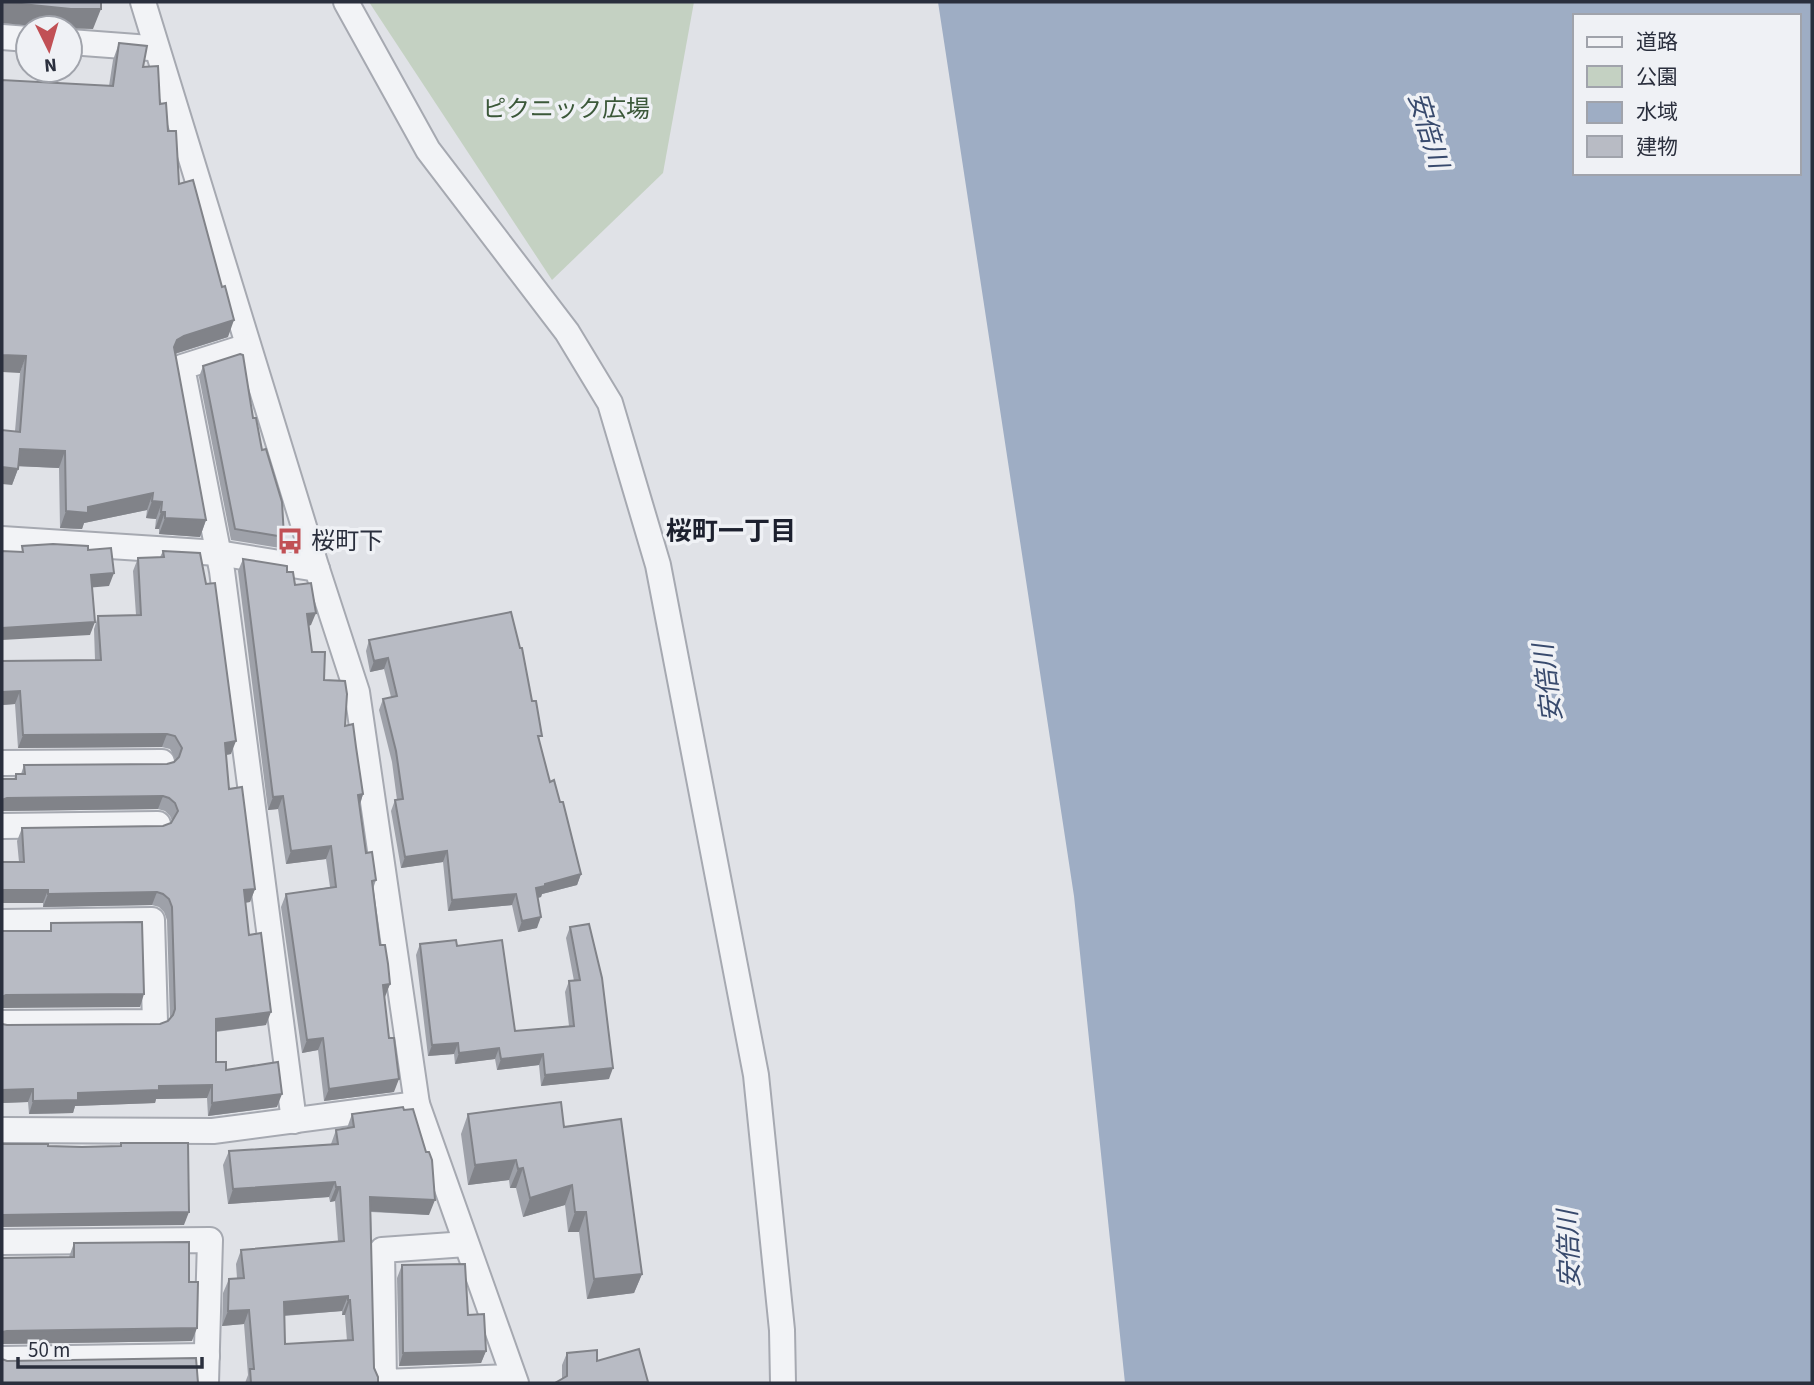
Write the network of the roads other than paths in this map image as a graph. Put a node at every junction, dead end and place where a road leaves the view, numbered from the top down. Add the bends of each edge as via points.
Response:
1 (143, 2) edge
2 (346, 2) edge
3 (84, 43) edge
4 (158, 48) junction
5 (248, 345) junction
6 (2, 539) edge
7 (218, 553) junction
8 (317, 569) junction
9 (162, 762) edge
10 (2, 764) edge
11 (158, 824) edge
12 (2, 827) edge
13 (2, 922) edge
14 (2, 1023) edge
15 (416, 1104) junction
16 (294, 1121) junction
17 (2, 1130) edge
18 (2, 1242) edge
19 (466, 1244) junction
20 (207, 1356) junction
21 (2, 1359) edge
22 (514, 1380) edge
23 (206, 1383) edge
24 (783, 1383) edge

1 - 4 street
2 - 24 street via 428,150 567,332 610,402 657,565 756,1075 782,1330
3 - 4 street
4 - 5 street
5 - 7 street via 183,367
5 - 8 street
6 - 7 street
7 - 8 street
7 - 16 street
8 - 15 street via 357,691
9 - 10 street
11 - 12 street
13 - 14 street via 152,920 155,1022
15 - 16 street
15 - 19 street
16 - 17 street via 213,1131
18 - 20 street via 210,1240
19 - 22 street
19 - 22 street via 382,1250 384,1382
20 - 21 street
20 - 23 street

